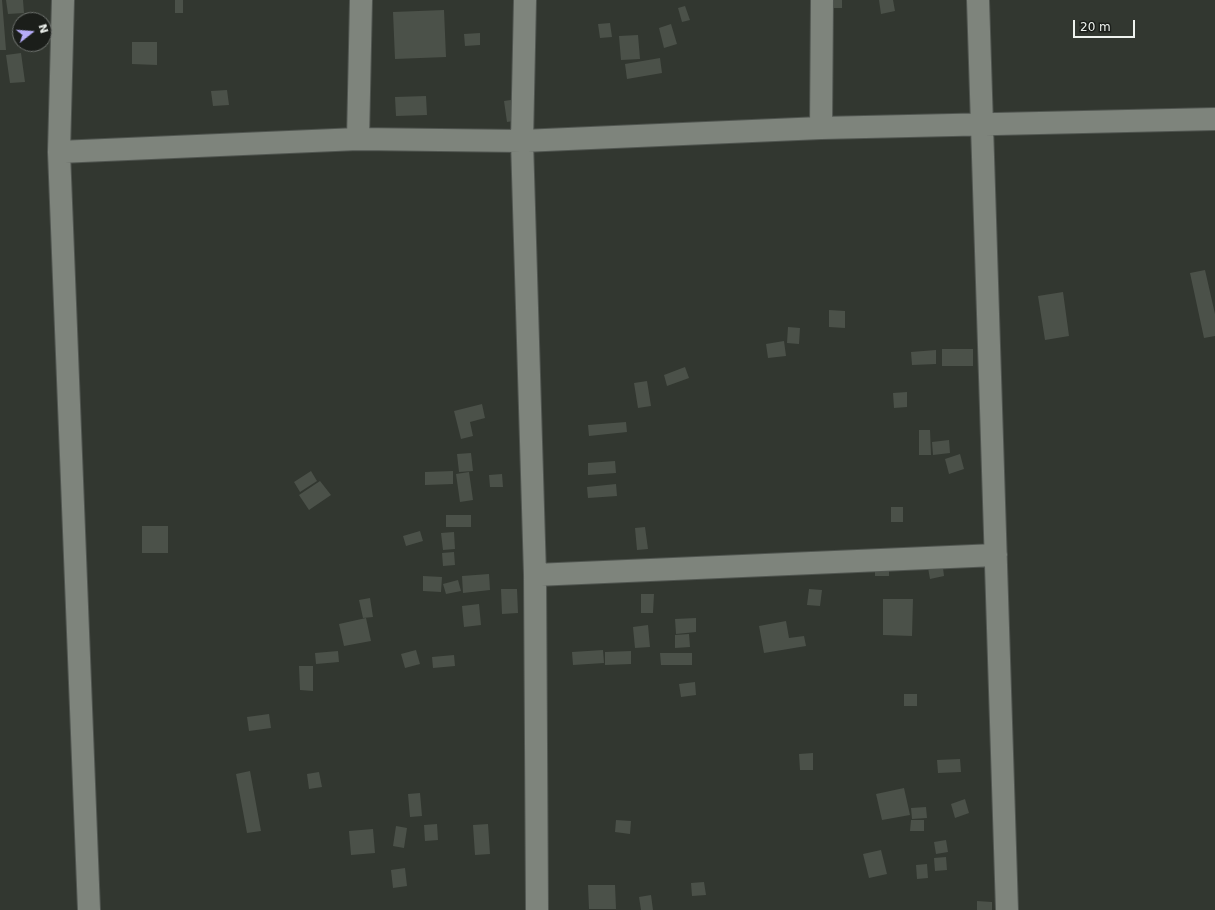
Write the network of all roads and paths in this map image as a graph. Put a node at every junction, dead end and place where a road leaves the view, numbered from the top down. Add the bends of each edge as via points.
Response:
1 (63, 0) edge
2 (360, 0) edge
3 (524, 0) edge
4 (822, 0) edge
5 (978, 0) edge
6 (1215, 119) edge
7 (983, 124) junction
8 (820, 128) junction
9 (358, 140) junction
10 (522, 141) junction
11 (59, 152) junction
12 (996, 554) junction
13 (535, 575) junction
14 (89, 910) edge
15 (537, 910) edge
16 (1007, 910) edge

1 - 11 street
2 - 9 street
3 - 10 street
4 - 8 street
5 - 7 street
6 - 7 street
7 - 8 street
7 - 12 street
8 - 10 street
9 - 10 street
9 - 11 street
10 - 13 street
11 - 14 street
12 - 13 street
12 - 16 street
13 - 15 street

